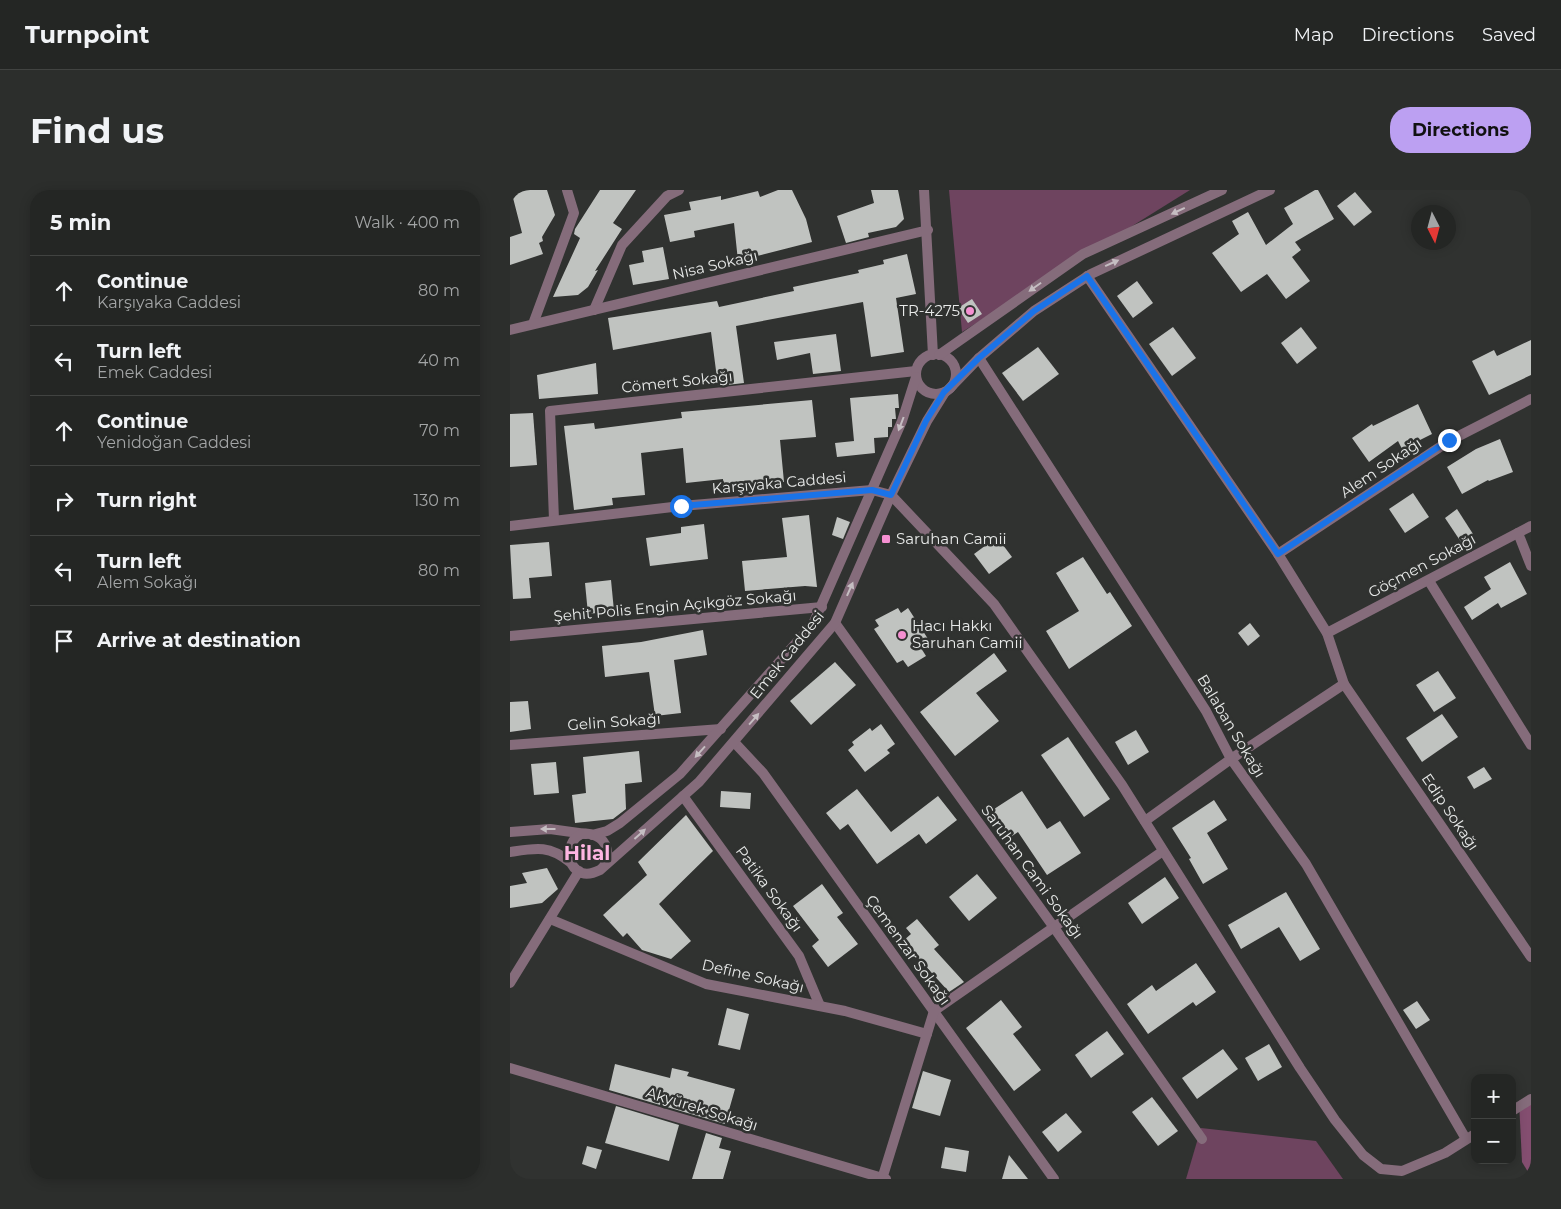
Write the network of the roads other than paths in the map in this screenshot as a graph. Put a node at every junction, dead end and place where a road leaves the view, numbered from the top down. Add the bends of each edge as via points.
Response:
1 (567, 190) edge
2 (679, 190) edge
3 (924, 190) edge
4 (1222, 190) edge
5 (1270, 190) edge
6 (928, 230) junction
7 (1087, 276) junction
8 (594, 310) junction
9 (533, 324) junction
10 (510, 330) edge
11 (936, 355) junction
12 (979, 358) junction
13 (916, 374) junction
14 (947, 390) junction
15 (1531, 399) edge
16 (872, 490) junction
17 (891, 495) junction
18 (554, 520) junction
19 (510, 526) edge
20 (1531, 526) edge
21 (1518, 532) junction
22 (1278, 554) junction
23 (1531, 566) edge
24 (1430, 581) junction
25 (822, 608) junction
26 (835, 624) junction
27 (1327, 632) junction
28 (510, 636) edge
29 (1344, 684) junction
30 (721, 729) junction
31 (734, 742) junction
32 (510, 745) edge
33 (1531, 745) edge
34 (1231, 759) junction
35 (682, 796) junction
36 (1145, 821) junction
37 (510, 832) edge
38 (589, 834) junction
39 (1163, 851) junction
40 (510, 852) edge
41 (570, 862) junction
42 (604, 866) junction
43 (579, 871) junction
44 (550, 919) junction
45 (1053, 926) junction
46 (1531, 957) edge
47 (510, 983) edge
48 (820, 1006) junction
49 (934, 1011) junction
50 (927, 1034) junction
51 (510, 1068) edge
52 (1531, 1099) edge
53 (1516, 1108) edge
54 (1470, 1137) edge
55 (1202, 1139) dead end
56 (883, 1179) edge
57 (1054, 1179) edge

1 - 9 street via 574,213
2 - 8 street via 667,196 622,245
3 - 6 street
4 -> 11 street via 1083,254
7 -> 5 street
6 - 8 street, Nisa Sokağı
6 - 11 street
7 - 12 street via 1034,311
7 - 22 street, Edip Sokağı
8 - 9 street, Nisa Sokağı
9 - 10 street, Nisa Sokağı
11 - 13 street via 922,360
11 - 14 street via 945,357 954,366 955,378
12 - 14 street
12 - 34 street, Balaban Sokağı via 1206,711
13 - 14 street via 926,392 932,394
13 -> 16 street, Emek Caddesi via 902,421
13 - 18 street, Cömert Sokağı via 550,411
14 - 17 street, Emek Caddesi via 926,421
15 - 22 street, Alem Sokağı via 1449,440
16 - 17 street, Karşıyaka Caddesi
16 - 18 street, Karşıyaka Caddesi
16 - 25 street, Emek Caddesi
26 -> 17 street, Emek Caddesi
17 - 36 street via 994,604
18 - 19 street, Karşıyaka Caddesi
20 - 21 street, Göçmen Sokağı
21 - 23 street
21 - 24 street, Göçmen Sokağı
22 - 27 street, Edip Sokağı
24 - 27 street, Göçmen Sokağı
24 - 33 street
25 - 26 street
25 - 28 street, Şehit Polis Engin Açıkgöz Sokağı
25 - 30 street, Emek Caddesi via 813,624
31 -> 26 street, Emek Caddesi
26 - 45 street, Saruhan Cami Sokağı
27 - 29 street, Edip Sokağı
29 - 34 street
29 - 46 street, Edip Sokağı
30 - 31 street, Çemenzar Sokağı
30 - 32 street, Gelin Sokağı
30 -> 38 street, Emek Caddesi via 673,780 620,823 607,831
31 - 35 street, Emek Caddesi via 699,782
31 - 49 street, Çemenzar Sokağı via 763,772
34 - 36 street
34 - 54 street, Balaban Sokağı via 1306,864
42 -> 35 street, Emek Caddesi
35 - 48 street, Patika Sokağı via 799,956
36 - 39 street
38 -> 37 street via 550,829
38 - 41 street via 580,836 571,844
38 - 42 street via 598,837 607,847
39 - 45 street
39 - 54 street via 1300,1068 1363,1155 1382,1169 1402,1171 1445,1153
40 - 41 street via 548,849
41 - 43 street
42 - 43 street via 589,873
43 - 44 street
44 - 47 street
44 - 48 street, Define Sokağı via 706,984
45 - 49 street
45 - 55 street, Saruhan Cami Sokağı
48 - 50 street, Define Sokağı
49 - 50 street
49 - 57 street, Çemenzar Sokağı
50 - 56 street
51 - 56 street, Akyürek Sokağı
52 - 53 street

